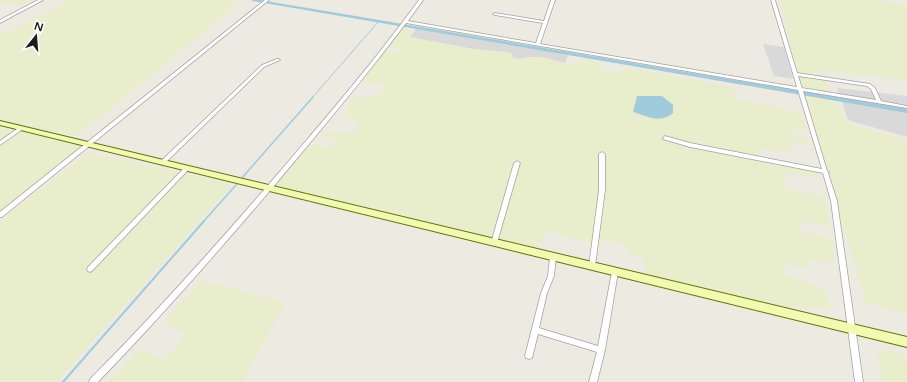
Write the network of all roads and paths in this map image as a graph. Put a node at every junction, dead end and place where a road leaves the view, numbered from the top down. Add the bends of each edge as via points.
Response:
1 (41, 0) edge
2 (421, 0) edge
3 (553, 0) edge
4 (773, 0) edge
5 (265, 2) edge
6 (495, 14) dead end
7 (0, 22) edge
8 (545, 22) junction
9 (404, 24) junction
10 (538, 44) junction
11 (278, 60) dead end
12 (795, 74) junction
13 (800, 89) junction
14 (879, 102) junction
15 (907, 107) edge
16 (0, 124) edge
17 (21, 128) junction
18 (665, 138) dead end
19 (0, 143) edge
20 (87, 144) junction
21 (602, 154) dead end
22 (163, 162) junction
23 (517, 163) dead end
24 (187, 168) junction
25 (826, 172) junction
26 (269, 188) junction
27 (0, 215) edge
28 (494, 243) junction
29 (553, 257) junction
30 (592, 266) junction
31 (90, 269) dead end
32 (615, 272) junction
33 (852, 329) junction
34 (535, 330) junction
35 (907, 342) edge
36 (601, 350) junction
37 (529, 356) dead end
38 (93, 382) edge
39 (593, 382) edge
40 (859, 382) edge

1 - 7 street
2 - 9 street
3 - 8 street
4 - 12 street
5 - 20 street
6 - 8 street
8 - 10 street
9 - 10 street
9 - 26 street
10 - 13 street
11 - 22 street via 263,66
12 - 13 street
12 - 14 street via 868,85
13 - 14 street
13 - 25 street
14 - 15 street
16 - 17 street
17 - 19 street
17 - 20 street
18 - 25 street
20 - 22 street
20 - 27 street
21 - 30 street via 602,190
22 - 24 street
23 - 28 street
24 - 26 street
24 - 31 street
25 - 33 street via 834,201
26 - 28 street
26 - 38 street via 153,319
28 - 29 street
29 - 30 street
29 - 34 street via 551,276
30 - 32 street
32 - 33 street
32 - 36 street
33 - 35 street
33 - 40 street
34 - 36 street
34 - 37 street
36 - 39 street

